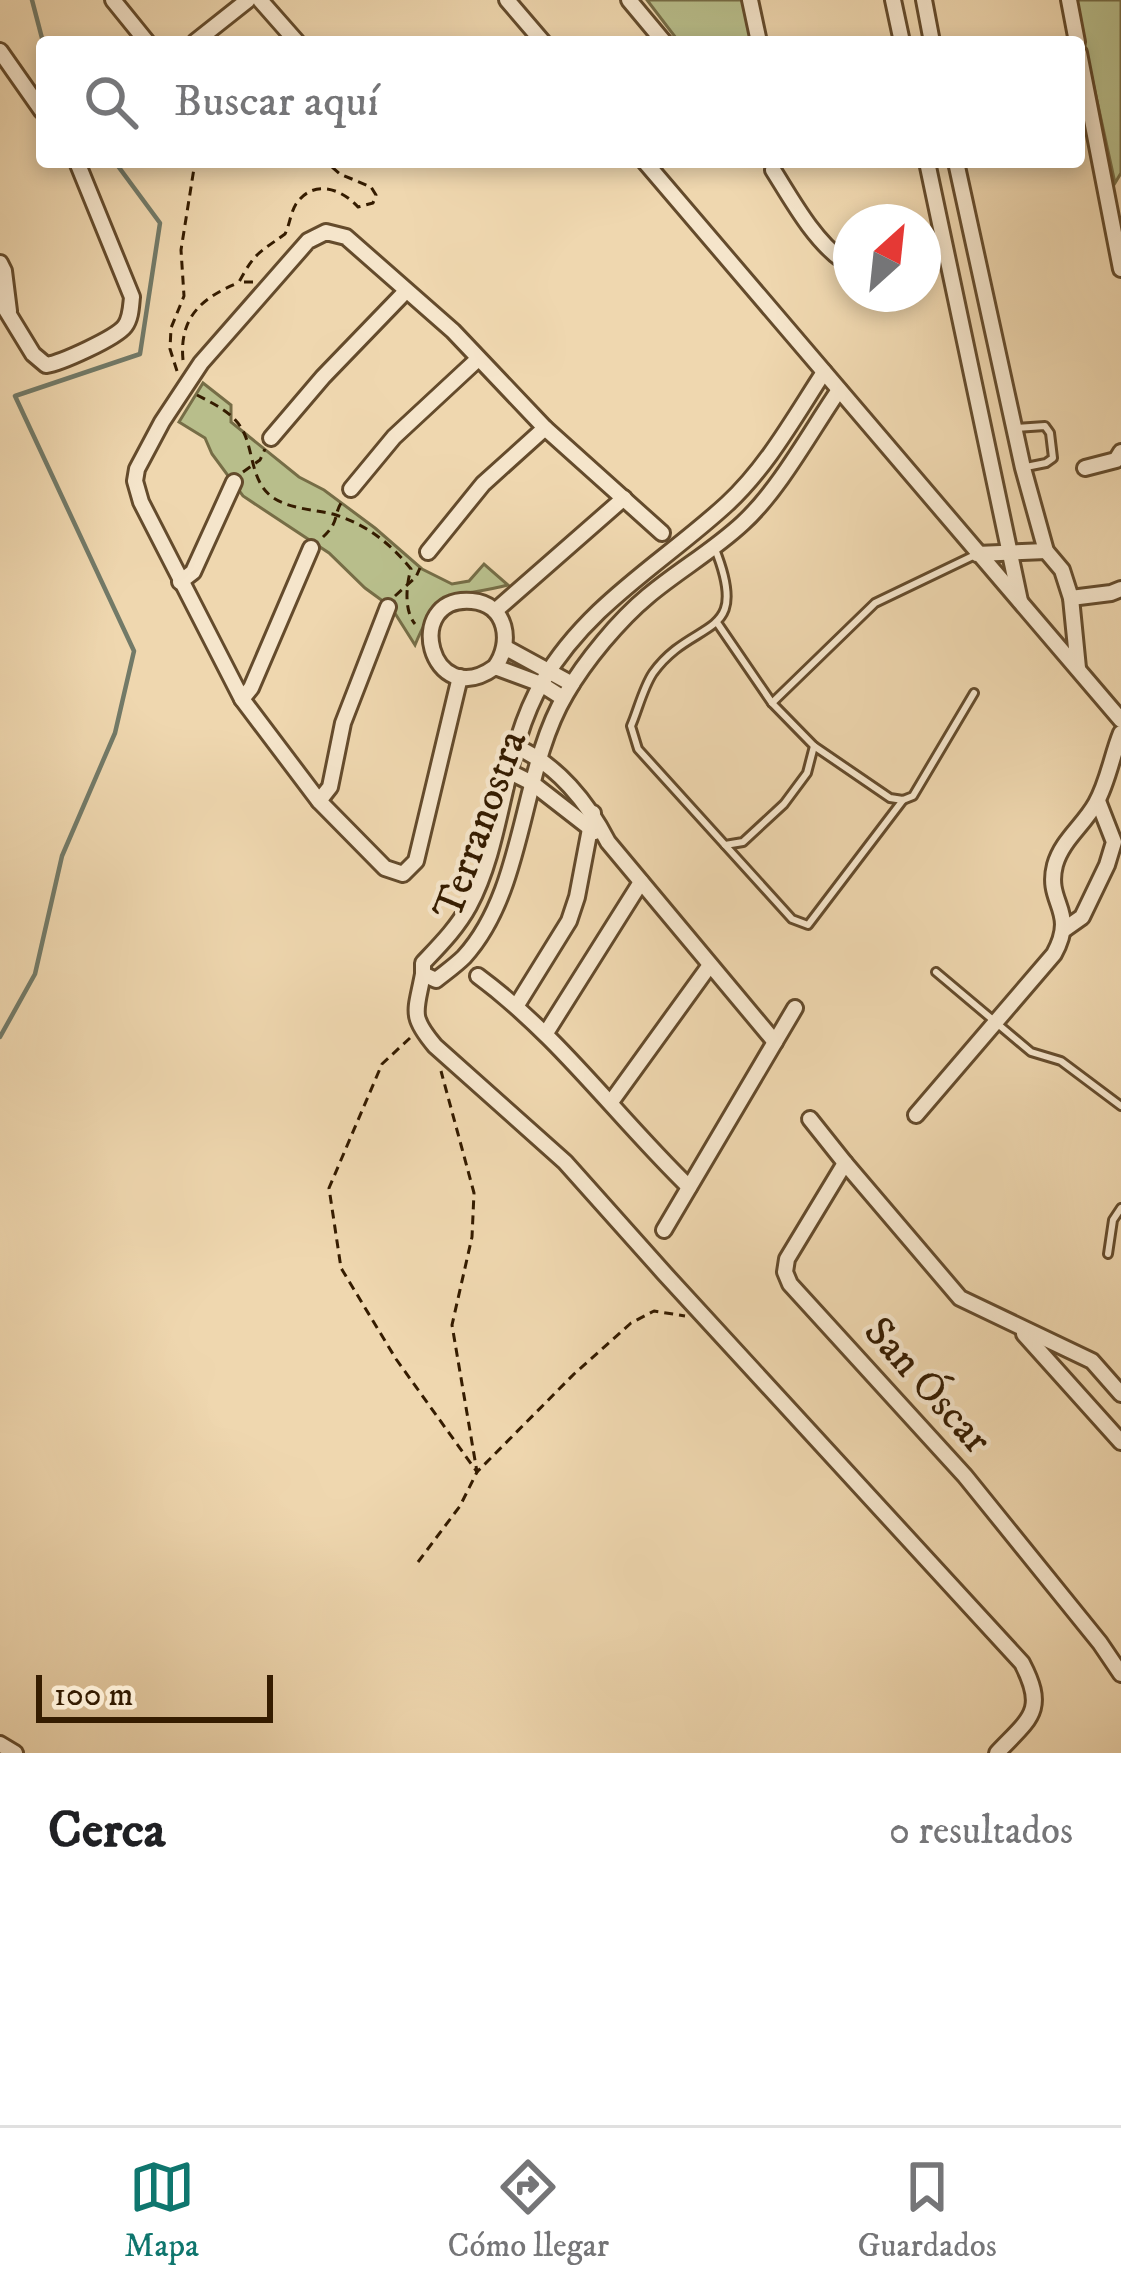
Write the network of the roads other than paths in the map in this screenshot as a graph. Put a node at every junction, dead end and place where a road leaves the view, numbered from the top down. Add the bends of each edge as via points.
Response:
1 (113, 0) edge
2 (248, 0) edge
3 (260, 0) edge
4 (508, 0) edge
5 (629, 0) edge
6 (750, 0) edge
7 (893, 0) edge
8 (924, 0) edge
9 (1069, 0) edge
10 (142, 36) edge
11 (203, 36) edge
12 (292, 36) edge
13 (538, 36) edge
14 (659, 36) edge
15 (758, 36) edge
16 (901, 36) edge
17 (931, 36) edge
18 (1076, 36) edge
19 (0, 51) edge
20 (1085, 84) edge
21 (36, 103) edge
22 (79, 168) edge
23 (650, 168) edge
24 (773, 168) edge
25 (928, 168) edge
26 (957, 169) edge
27 (931, 182) junction
28 (1121, 202) edge
29 (1111, 218) junction
30 (943, 239) joint
31 (833, 253) edge
32 (0, 263) edge
33 (1121, 269) edge
34 (406, 291) junction
35 (0, 300) edge
36 (10, 316) junction
37 (478, 359) junction
38 (824, 372) junction
39 (839, 389) junction
40 (544, 428) junction
41 (1015, 428) junction
42 (271, 438) road end
43 (1121, 452) edge
44 (1023, 468) junction
45 (1085, 468) dead end
46 (234, 482) road end
47 (351, 489) road end
48 (623, 498) junction
49 (662, 532) dead end
50 (311, 548) road end
51 (715, 548) junction
52 (1046, 550) junction
53 (428, 552) road end
54 (1008, 553) junction
55 (977, 554) junction
56 (180, 582) junction
57 (1121, 589) edge
58 (1071, 598) junction
59 (1022, 606) junction
60 (388, 608) road end
61 (495, 611) junction
62 (718, 624) junction
63 (506, 648) junction
64 (495, 667) junction
65 (1078, 673) junction
66 (460, 677) junction
67 (545, 677) junction
68 (572, 684) junction
69 (974, 693) dead end
70 (563, 698) junction
71 (242, 699) junction
72 (772, 704) junction
73 (1116, 714) edge
74 (1121, 734) edge
75 (814, 746) junction
76 (516, 747) junction
77 (539, 757) junction
78 (508, 771) junction
79 (532, 783) junction
80 (903, 800) junction
81 (319, 801) junction
82 (1098, 801) junction
83 (591, 820) junction
84 (725, 845) junction
85 (641, 882) junction
86 (1065, 929) junction
87 (710, 964) junction
88 (936, 972) dead end
89 (423, 974) junction
90 (478, 976) dead end
91 (517, 1004) junction
92 (795, 1008) dead end
93 (994, 1023) junction
94 (546, 1033) junction
95 (775, 1042) junction
96 (611, 1102) junction
97 (1121, 1106) edge
98 (916, 1114) dead end
99 (810, 1119) dead end
100 (845, 1163) junction
101 (689, 1187) junction
102 (1121, 1208) edge
103 (664, 1229) dead end
104 (1108, 1254) dead end
105 (1021, 1330) junction
106 (1121, 1394) edge
107 (1121, 1442) edge
108 (1100, 1643) junction
109 (1121, 1654) edge
110 (1121, 1674) edge
111 (0, 1744) edge
112 (15, 1753) edge
113 (997, 1753) edge

1 - 10 street
2 - 11 street
3 - 12 street
4 - 13 street
5 - 14 street
6 - 15 street
7 - 16 street
8 - 17 street
9 - 18 street
19 - 21 street
20 - 29 street
22 - 36 street via 131,297 124,328 46,365
23 - 38 street
24 - 31 street
25 - 27 street
26 - 27 street
26 - 41 street
27 - 30 street
28 - 29 street
29 - 33 street
30 - 54 street
32 - 36 street
34 - 37 street
34 - 42 street
34 - 56 street via 346,237 326,232 308,242 184,388 135,482
35 - 36 street
37 - 40 street
37 - 47 street
38 - 39 street
38 - 67 street, Terranostra via 763,466 633,579
39 - 51 street, Terranostra via 748,518
39 - 55 street
40 - 48 street
40 - 53 street via 483,484
41 - 44 street
41 - 44 lane via 1040,425 1050,434 1050,461
43 - 45 street
44 - 52 street
46 - 56 street via 193,572
48 - 49 street
48 - 61 street
50 - 71 street
51 - 62 lane via 729,600
51 - 68 street, Terranostra via 646,597
52 - 54 street
52 - 58 street
54 - 55 street
54 - 59 street
55 - 59 street
55 - 72 lane via 875,603
56 - 71 street
57 - 58 street
58 - 65 street
59 - 65 street
60 - 81 street
61 - 63 street
61 - 66 street via 452,603 432,625 435,659
62 - 72 lane
62 - 84 lane via 652,674 631,726 638,749
63 - 64 street
63 - 67 street
64 - 66 street
64 - 67 street
65 - 73 street
66 - 81 street via 410,869 385,868
67 - 68 street
67 - 70 street
67 - 76 street, Terranostra
68 - 70 street, Terranostra
69 - 80 lane via 914,796
70 - 77 street, Terranostra
71 - 81 street
72 - 75 lane
73 - 74 street
74 - 82 street
75 - 80 lane
75 - 84 lane via 807,773 784,804 743,842
76 - 77 street
76 - 78 street, Terranostra
77 - 79 street, Terranostra
77 - 83 street
78 - 79 street
78 - 89 street, Terranostra via 470,905 423,963
79 - 83 street
79 - 89 street, Terranostra via 511,864 476,943 436,980
80 - 84 lane via 808,925 792,919
82 - 86 street via 1053,871
82 - 86 street via 1114,842 1082,917
83 - 85 street
83 - 91 street via 569,921
85 - 87 street
85 - 94 street
86 - 93 street via 1054,954
87 - 95 street
87 - 96 street
88 - 93 lane
89 - 113 street via 420,1029 566,1162 1022,1663 1035,1703
90 - 91 street
91 - 94 street
92 - 95 street
93 - 97 lane
93 - 98 street
94 - 96 street
95 - 101 street
96 - 101 street
99 - 100 street, San Óscar
100 - 105 street, San Óscar via 959,1298
100 - 108 street, San Óscar via 787,1259 786,1278 965,1476
101 - 103 street
102 - 104 lane
105 - 106 street, San Óscar via 1092,1361
105 - 107 street, San Óscar
108 - 109 street, San Óscar
108 - 110 street, San Óscar
111 - 112 street

